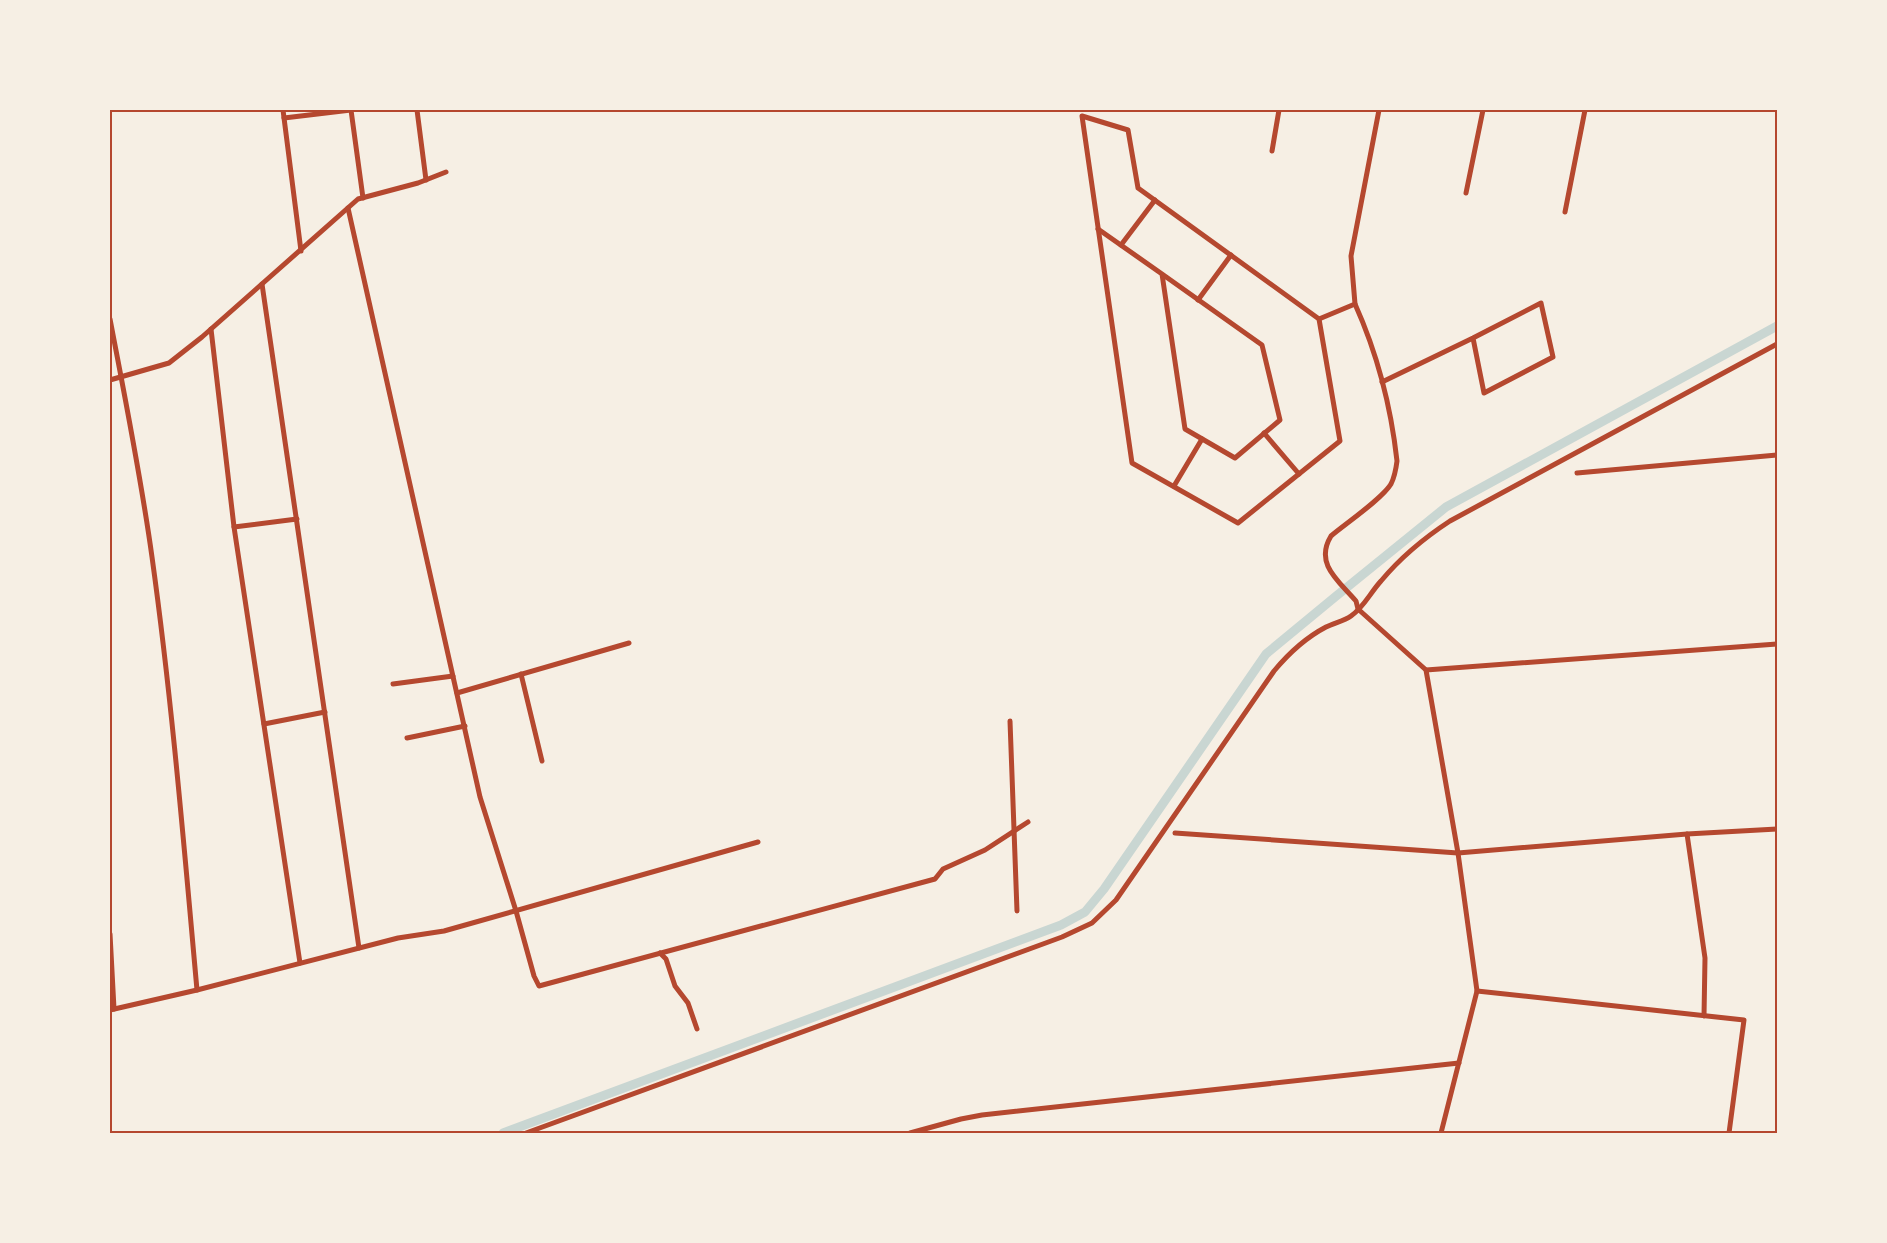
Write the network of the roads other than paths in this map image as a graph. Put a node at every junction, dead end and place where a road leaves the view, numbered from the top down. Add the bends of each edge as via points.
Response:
1 (283, 110) edge
2 (351, 110) edge
3 (417, 110) edge
4 (1280, 110) edge
5 (1380, 110) edge
6 (1482, 110) edge
7 (1586, 110) edge
8 (284, 118) junction
9 (1272, 151) dead end
10 (446, 172) dead end
11 (426, 180) junction
12 (1466, 193) dead end
13 (363, 198) junction
14 (1155, 200) junction
15 (348, 208) junction
16 (1565, 212) dead end
17 (1098, 229) junction
18 (1121, 245) junction
19 (301, 251) junction
20 (1231, 255) junction
21 (1162, 274) junction
22 (262, 284) junction
23 (1198, 300) junction
24 (1355, 304) junction
25 (110, 319) edge
26 (1319, 319) junction
27 (211, 329) junction
28 (1473, 338) junction
29 (1777, 344) edge
30 (121, 377) junction
31 (110, 380) edge
32 (1382, 382) junction
33 (1264, 434) junction
34 (1202, 439) junction
35 (1777, 455) edge
36 (1299, 474) junction
37 (1577, 474) dead end
38 (1174, 486) junction
39 (297, 519) junction
40 (234, 527) junction
41 (1358, 609) junction
42 (629, 642) dead end
43 (1777, 644) edge
44 (1426, 670) junction
45 (521, 674) junction
46 (453, 676) junction
47 (393, 684) dead end
48 (457, 692) junction
49 (325, 712) junction
50 (1010, 721) dead end
51 (264, 724) junction
52 (465, 726) junction
53 (406, 738) dead end
54 (542, 761) dead end
55 (1028, 822) dead end
56 (1777, 830) edge
57 (1014, 832) junction
58 (1175, 833) dead end
59 (1687, 834) junction
60 (758, 842) dead end
61 (1458, 853) junction
62 (516, 911) junction
63 (1017, 912) dead end
64 (110, 934) edge
65 (359, 948) junction
66 (660, 953) junction
67 (300, 963) junction
68 (197, 990) junction
69 (1477, 991) junction
70 (112, 1009) edge
71 (1704, 1016) junction
72 (697, 1029) dead end
73 (1459, 1063) junction
74 (526, 1133) edge
75 (910, 1133) edge
76 (1441, 1133) edge
77 (1729, 1133) edge

1 - 8 street
2 - 8 street
2 - 13 street
3 - 11 street
4 - 9 street
5 - 24 street via 1351,256
6 - 12 street
7 - 16 street
8 - 19 street
10 - 11 street
11 - 13 street
13 - 15 street
14 - 17 street via 1138,188 1128,130 1082,116
14 - 18 street
14 - 20 street
15 - 19 street
15 - 46 street
17 - 18 street
17 - 38 street via 1132,463
18 - 21 street
19 - 22 street
20 - 23 street
20 - 26 street
21 - 23 street
21 - 34 street via 1185,429
22 - 27 street
22 - 39 street
23 - 33 street via 1262,345 1280,420
24 - 26 street
24 - 32 street
25 - 30 street
26 - 36 street via 1340,441
27 - 30 street via 169,364
27 - 40 street
28 - 28 street via 1541,303 1553,357 1484,393
28 - 32 street
29 - 41 street via 1450,521 1398,562
30 - 31 street
30 - 68 street via 130,414 152,557 171,707
32 - 41 street via 1396,448 1395,474 1381,495 1331,536 1324,553 1325,562 1356,601
33 - 34 street via 1235,458
33 - 36 street
34 - 38 street
35 - 37 street
36 - 38 street via 1238,523
39 - 40 street
39 - 49 street
40 - 51 street
41 - 44 street
41 - 74 street via 1350,617 1312,634 1285,657 1116,900 1092,923 1070,934
42 - 45 street
43 - 44 street
44 - 61 street
45 - 48 street
45 - 54 street
46 - 47 street
46 - 48 street
48 - 52 street
49 - 51 street
49 - 65 street
50 - 57 street
51 - 67 street
52 - 53 street
52 - 62 street via 480,797
55 - 57 street
56 - 59 street
57 - 63 street
57 - 66 street via 985,850 943,869 935,879
58 - 61 street
59 - 61 street
59 - 71 street via 1705,958
60 - 62 street
61 - 69 street
62 - 65 street via 444,931
62 - 66 street via 539,986
64 - 70 street
65 - 67 street
66 - 72 street via 666,959 675,986 688,1003
67 - 68 street
68 - 70 street
69 - 71 street
69 - 73 street
71 - 77 street via 1744,1020
73 - 75 street via 982,1115
73 - 76 street

